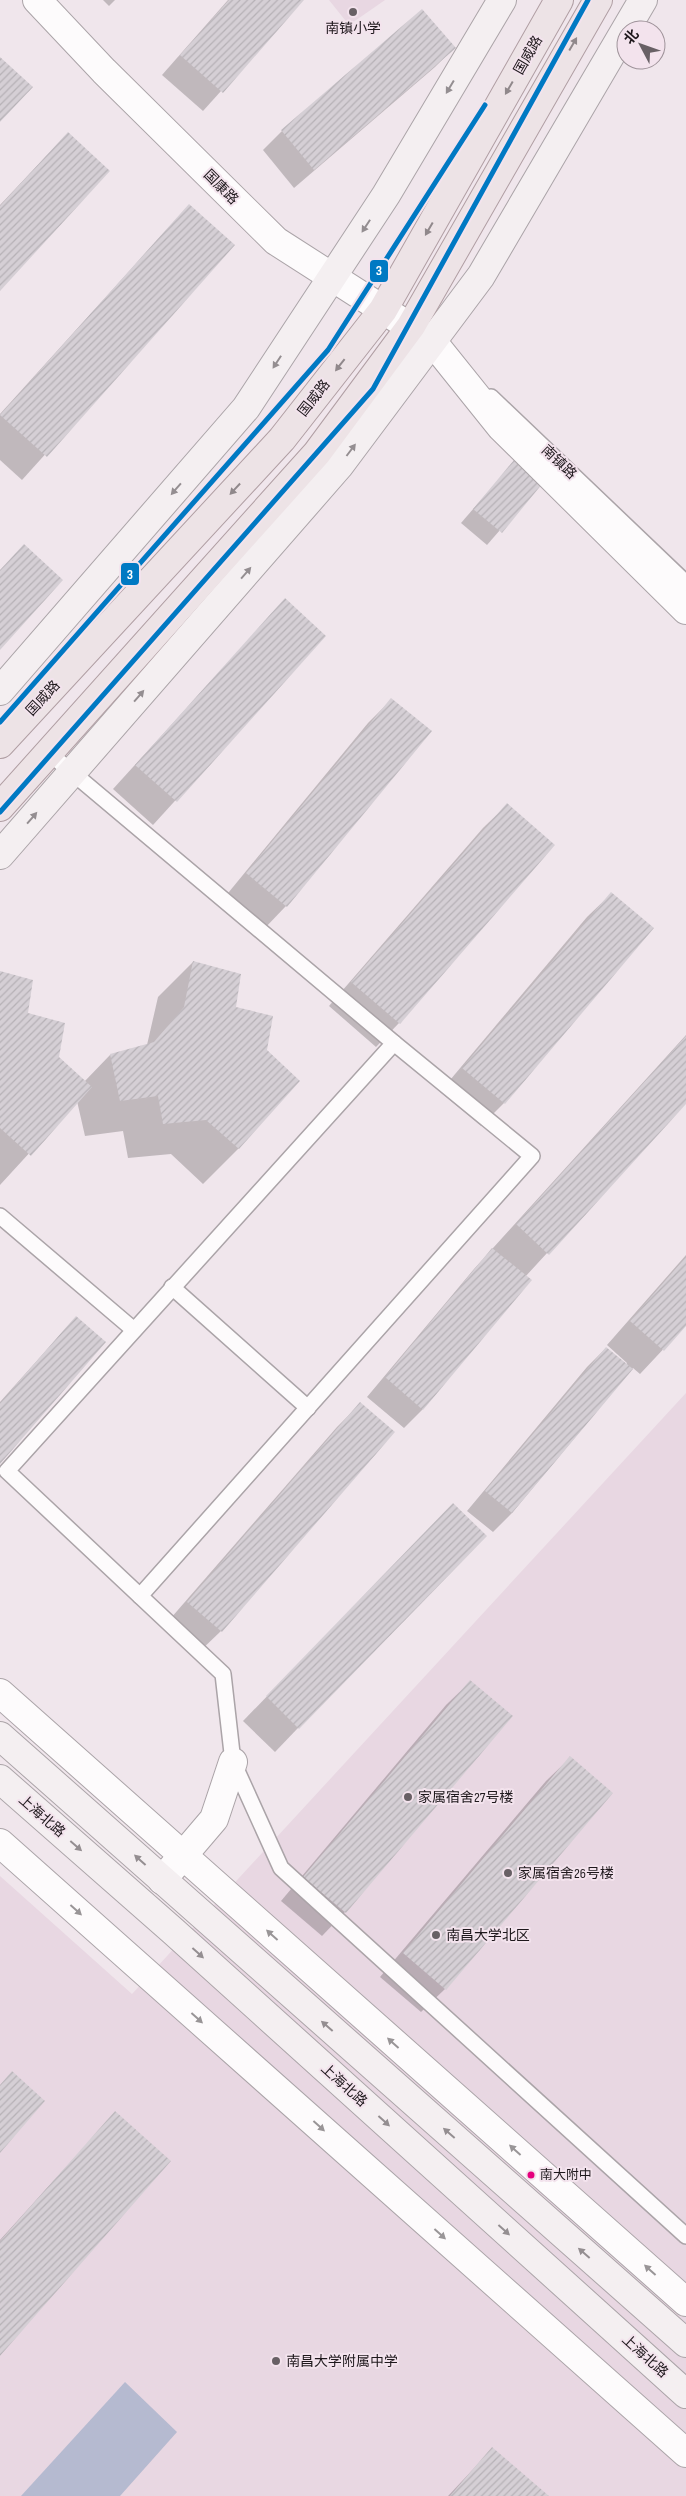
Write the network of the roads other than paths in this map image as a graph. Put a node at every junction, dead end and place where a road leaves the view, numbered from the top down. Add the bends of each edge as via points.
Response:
1 (37, 0) edge
2 (502, 0) edge
3 (559, 0) edge
4 (598, 0) edge
5 (643, 0) edge
6 (332, 278) junction
7 (383, 310) junction
8 (422, 333) junction
9 (686, 582) edge
10 (686, 610) edge
11 (0, 692) edge
12 (0, 744) edge
13 (49, 753) junction
14 (72, 772) junction
15 (0, 807) edge
16 (0, 855) edge
17 (394, 1042) junction
18 (0, 1216) edge
19 (172, 1287) junction
20 (134, 1330) junction
21 (308, 1408) junction
22 (140, 1596) junction
23 (0, 1693) edge
24 (0, 1736) edge
25 (234, 1762) junction
26 (0, 1779) edge
27 (0, 1843) edge
28 (183, 1856) junction
29 (162, 1880) junction
30 (686, 2236) edge
31 (686, 2302) edge
32 (686, 2343) edge
33 (686, 2394) edge
34 (686, 2453) edge

1 - 6 street, 国康路 via 276,241
2 -> 6 main road via 386,195
3 -> 7 main road, 国威路
8 -> 4 main road
5 - 8 main road via 481,276
6 - 7 street, 国康路
6 -> 11 main road via 246,408
7 - 8 street, 国康路
7 -> 12 main road, 国威路 via 282,438
8 - 9 lane, 南镇路
8 - 10 street via 501,427
8 - 13 main road
14 -> 8 main road via 339,466
13 - 14 lane
13 - 15 main road
16 -> 14 main road
14 - 17 lane
17 - 19 lane
17 - 21 lane via 532,1156
18 - 20 lane
19 - 20 lane
19 - 21 lane
20 - 22 lane via 7,1471
21 - 22 lane
22 - 25 lane via 223,1674
23 - 28 street
29 -> 24 main road
25 - 28 street via 214,1819
25 - 30 lane via 282,1868
26 -> 33 main road, 上海北路 via 173,1930
27 -> 34 street
28 - 29 street
31 -> 28 street
32 -> 29 main road

